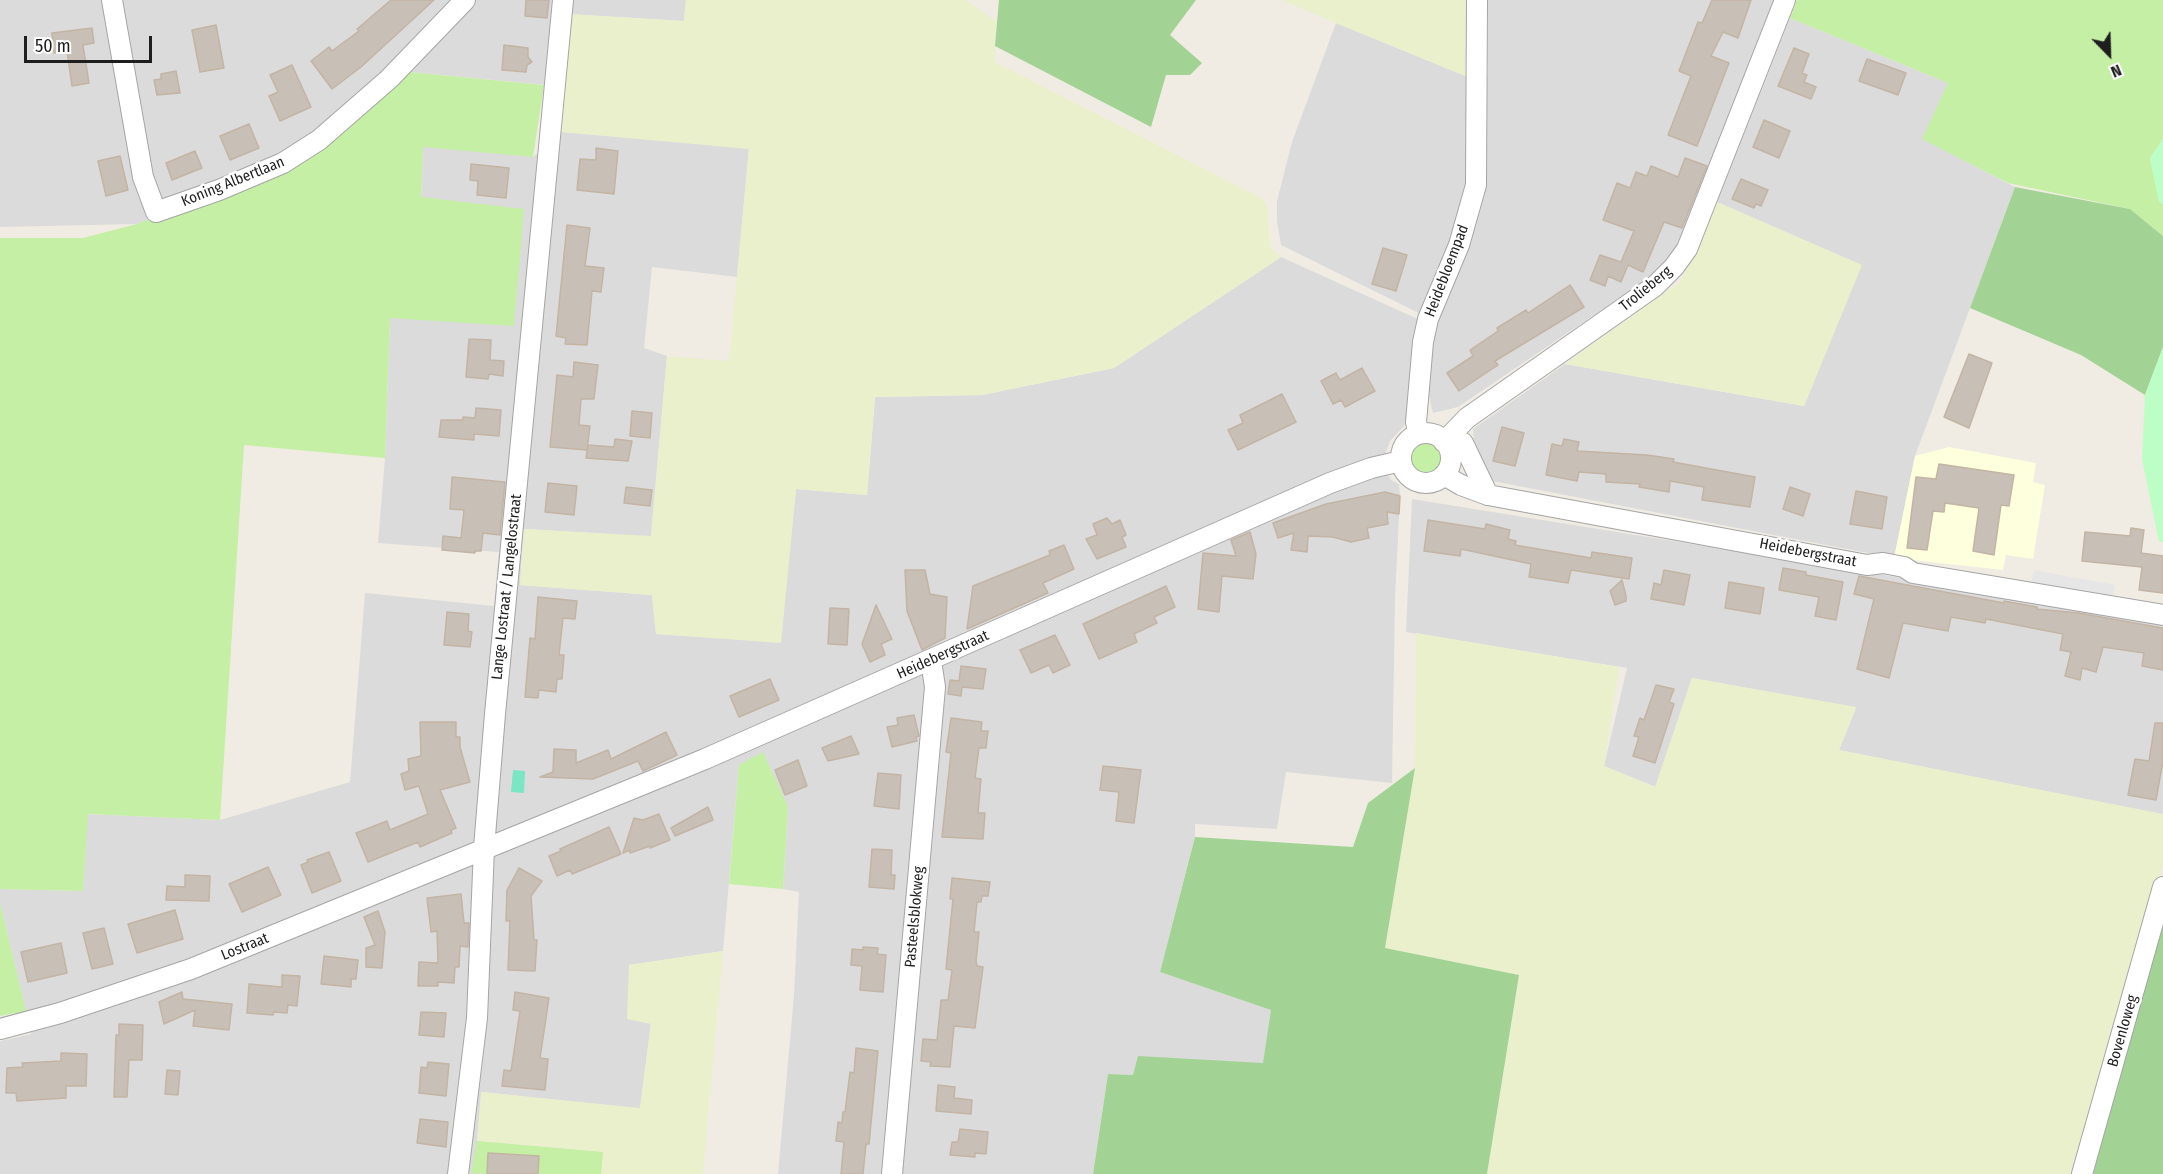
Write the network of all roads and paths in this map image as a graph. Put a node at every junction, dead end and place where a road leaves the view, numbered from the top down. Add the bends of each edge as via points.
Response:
1 (112, 0) edge
2 (465, 0) edge
3 (563, 0) edge
4 (1477, 0) edge
5 (1785, 0) edge
6 (1419, 434) junction
7 (1444, 442) junction
8 (1401, 461) junction
9 (1444, 475) junction
10 (1488, 495) junction
11 (2163, 615) edge
12 (931, 661) junction
13 (484, 849) junction
14 (2163, 887) edge
15 (0, 1029) edge
16 (459, 1174) edge
17 (892, 1174) edge
18 (2082, 1174) edge

1 - 2 street, Koning Albertlaan via 143,177 156,212 283,163 319,140 389,79
3 - 13 street, Lange Lostraat / Langelostraat
4 - 6 street, Heidebloempad via 1476,185 1459,245 1428,319 1416,422
5 - 7 street, Trolieberg via 1687,249 1674,267 1654,286 1467,418
6 - 7 street via 1432,435
6 - 8 street via 1405,444
7 - 9 street via 1450,457
7 - 10 street via 1463,443
8 - 9 street via 1406,473 1417,482 1433,482
8 - 12 street, Heidebergstraat via 1330,483
9 - 10 street, Heidebergstraat
10 - 11 street, Heidebergstraat
12 - 13 street, Heidebergstraat
12 - 17 street, Pasteelsblokweg via 935,687
13 - 15 street, Lostraat via 191,969
13 - 16 street, Lange Lostraat / Langelostraat via 477,1018
14 - 18 street, Bovenloweg

